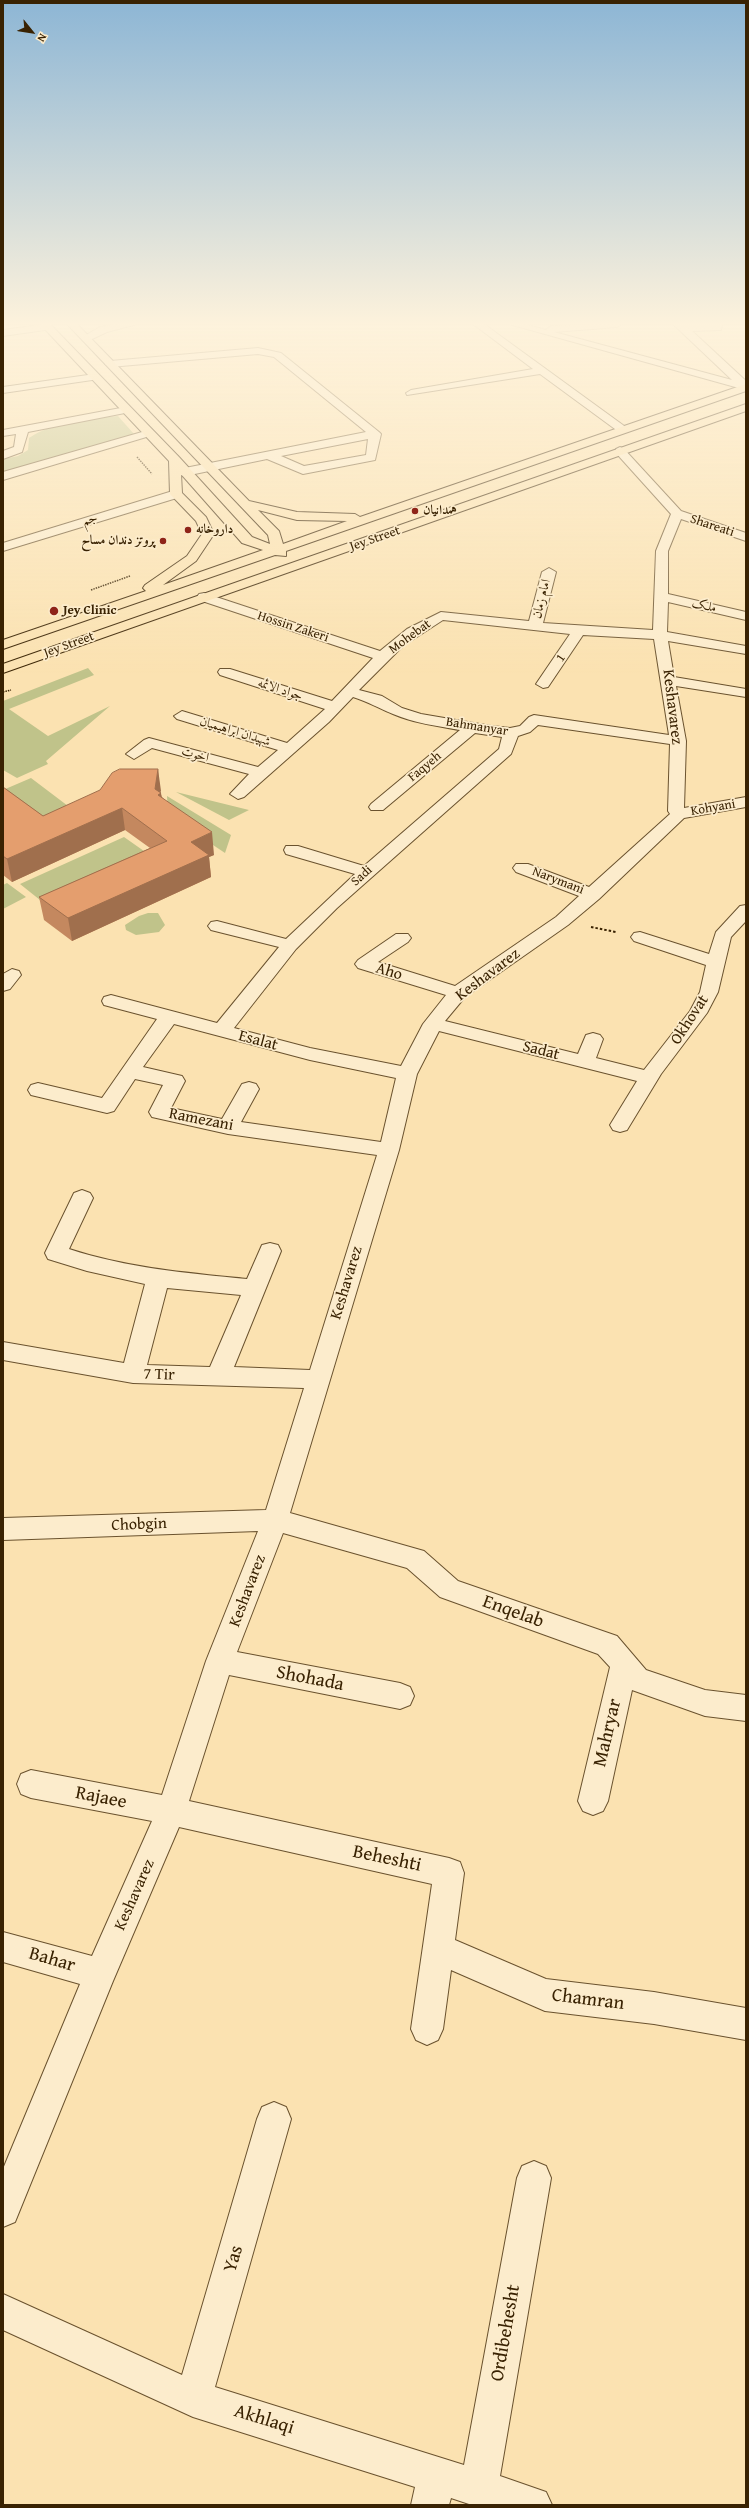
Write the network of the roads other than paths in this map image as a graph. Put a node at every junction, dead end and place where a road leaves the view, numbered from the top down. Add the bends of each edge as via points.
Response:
1 (22, 441) edge
2 (122, 441) edge
3 (157, 441) edge
4 (183, 441) edge
5 (339, 441) edge
6 (374, 441) edge
7 (618, 441) edge
8 (618, 441) edge
9 (622, 441) edge
10 (3, 455) edge
11 (267, 455) junction
12 (175, 460) junction
13 (208, 467) junction
14 (185, 472) junction
15 (3, 476) edge
16 (176, 494) junction
17 (246, 504) junction
18 (678, 514) junction
19 (370, 518) junction
20 (746, 537) edge
21 (3, 547) edge
22 (278, 551) junction
23 (298, 566) junction
24 (549, 572) dead end
25 (204, 597) junction
26 (662, 597) junction
27 (133, 601) junction
28 (746, 616) edge
29 (535, 625) junction
30 (579, 631) junction
31 (660, 635) junction
32 (3, 645) edge
33 (746, 650) edge
34 (383, 657) junction
35 (3, 669) edge
36 (225, 672) dead end
37 (670, 680) junction
38 (543, 684) dead end
39 (348, 691) junction
40 (746, 692) edge
41 (335, 707) junction
42 (182, 716) dead end
43 (473, 727) junction
44 (511, 734) junction
45 (678, 741) junction
46 (288, 748) junction
47 (134, 754) dead end
48 (260, 772) junction
49 (238, 794) dead end
50 (746, 802) edge
51 (376, 807) dead end
52 (679, 814) junction
53 (292, 850) dead end
54 (522, 868) dead end
55 (366, 872) junction
56 (593, 895) junction
57 (746, 910) edge
58 (217, 926) dead end
59 (640, 937) road end
60 (402, 938) dead end
61 (290, 945) junction
62 (714, 962) junction
63 (458, 993) junction
64 (111, 1001) dead end
65 (169, 1017) junction
66 (433, 1024) junction
67 (221, 1031) junction
68 (593, 1039) dead end
69 (584, 1063) junction
70 (130, 1071) junction
71 (407, 1074) junction
72 (649, 1078) junction
73 (249, 1089) dead end
74 (38, 1090) dead end
75 (620, 1125) dead end
76 (228, 1127) junction
77 (389, 1150) junction
78 (82, 1198) dead end
79 (270, 1251) dead end
80 (158, 1279) junction
81 (255, 1288) junction
82 (3, 1351) edge
83 (133, 1374) junction
84 (218, 1377) junction
85 (317, 1379) junction
86 (275, 1520) junction
87 (3, 1529) edge
88 (220, 1661) junction
89 (624, 1664) junction
90 (400, 1696) dead end
91 (746, 1708) edge
92 (32, 1784) dead end
93 (593, 1801) dead end
94 (171, 1811) junction
95 (3, 1947) edge
96 (439, 1949) junction
97 (100, 1974) junction
98 (746, 2024) edge
99 (428, 2029) dead end
100 (274, 2119) dead end
101 (534, 2178) dead end
102 (3, 2210) edge
103 (3, 2312) edge
104 (193, 2399) junction
105 (479, 2488) junction
106 (434, 2490) edge
107 (534, 2505) edge

1 - 10 street via 19,449
2 - 15 street
3 - 12 main road
4 - 13 main road
5 - 11 street
6 - 11 street via 371,458 303,470
7 - 19 main road, Jey Street
8 - 23 main road, Jey Street
9 - 18 street
11 - 13 street
12 - 14 main road
12 - 16 main road
13 - 14 street
13 - 17 main road
14 - 22 main road via 247,540
16 - 21 street, جم
16 - 27 main road via 202,520 208,534 203,548
17 - 19 main road via 297,516
17 - 22 main road via 274,534
18 - 20 street, Shareati
18 - 26 street, Keshavarez via 662,551
19 - 22 main road, Jey Street
22 - 23 main road
22 - 27 main road, Jey Street
23 - 25 main road, Jey Street
24 - 29 street, امام زمان
25 - 34 street, Hossin Zakeri
25 - 35 main road, Jey Street
26 - 28 street, ملک
26 - 31 street, Keshavarez
27 - 32 main road, Jey Street
29 - 30 street, Mohebat
29 - 34 street, Mohebat via 442,616 430,621
30 - 31 street, Mohebat
30 - 38 street, 1
31 - 33 street, Mohebat
31 - 37 street, Keshavarez
34 - 39 street, Mohebat
36 - 41 street, جواد الائمه
37 - 40 street
37 - 45 street, Keshavarez
39 - 41 street, Mohebat
39 - 43 street, Bahmanyar via 377,699 398,711 418,718
41 - 46 street, Mohebat
42 - 46 street, شهیدان ابراهیمیان
43 - 44 street, Bahmanyar
43 - 51 street, Faqyeh
44 - 45 street, Bahmanyar via 525,729 534,720
44 - 55 street, Sadi via 506,751
45 - 52 street, Keshavarez via 676,811
46 - 48 street, Mohebat
47 - 48 street, اخوت via 149,742
48 - 49 street, Mohebat
50 - 52 street, Kohyani
52 - 56 street, Keshavarez
53 - 55 street
54 - 56 street, Narymani
55 - 61 street, Sadi
56 - 63 street, Keshavarez via 562,921
57 - 62 street, Okhovat via 722,936
58 - 61 street
59 - 62 street
60 - 63 street, Aho via 364,964
61 - 67 street, Sadi
62 - 72 street, Okhovat via 709,992 698,1013
63 - 66 street, Keshavarez
64 - 65 street, Esalat
65 - 67 street, Esalat
65 - 70 street
66 - 69 street, Sadat
66 - 71 street, Keshavarez
67 - 71 street, Esalat via 310,1054
68 - 69 street
69 - 72 street, Sadat
70 - 74 street via 107,1106
70 - 76 street, Ramezani via 175,1081 158,1112
71 - 77 street, Keshavarez
72 - 75 street, Okhovat
73 - 76 street
76 - 77 street, Ramezani
77 - 85 street, Keshavarez
78 - 80 street via 56,1253 87,1263
79 - 81 street
80 - 81 street
80 - 83 street
81 - 84 street
82 - 83 street, 7 Tir
83 - 84 street, 7 Tir
84 - 85 street, 7 Tir
85 - 86 street, Keshavarez
86 - 87 street, Chobgin
86 - 88 street, Keshavarez
86 - 89 street, Enqelab via 415,1559 449,1588 607,1645
88 - 90 street, Shohada
88 - 94 street, Keshavarez
89 - 91 street, Enqelab via 637,1679 705,1703
89 - 93 street, Mahryar
92 - 94 street, Rajaee
94 - 96 street, Beheshti via 449,1873
94 - 97 street, Keshavarez
95 - 97 street, Bahar
96 - 98 street, Chamran via 545,1995 654,2008
96 - 99 street, Beheshti
97 - 102 street, Keshavarez
100 - 104 street, Yas
101 - 105 street, Ordibehesht
103 - 104 street, Akhlaqi
104 - 106 street, Akhlaqi
105 - 106 street, Akhlaqi
105 - 107 street, Akhlaqi

